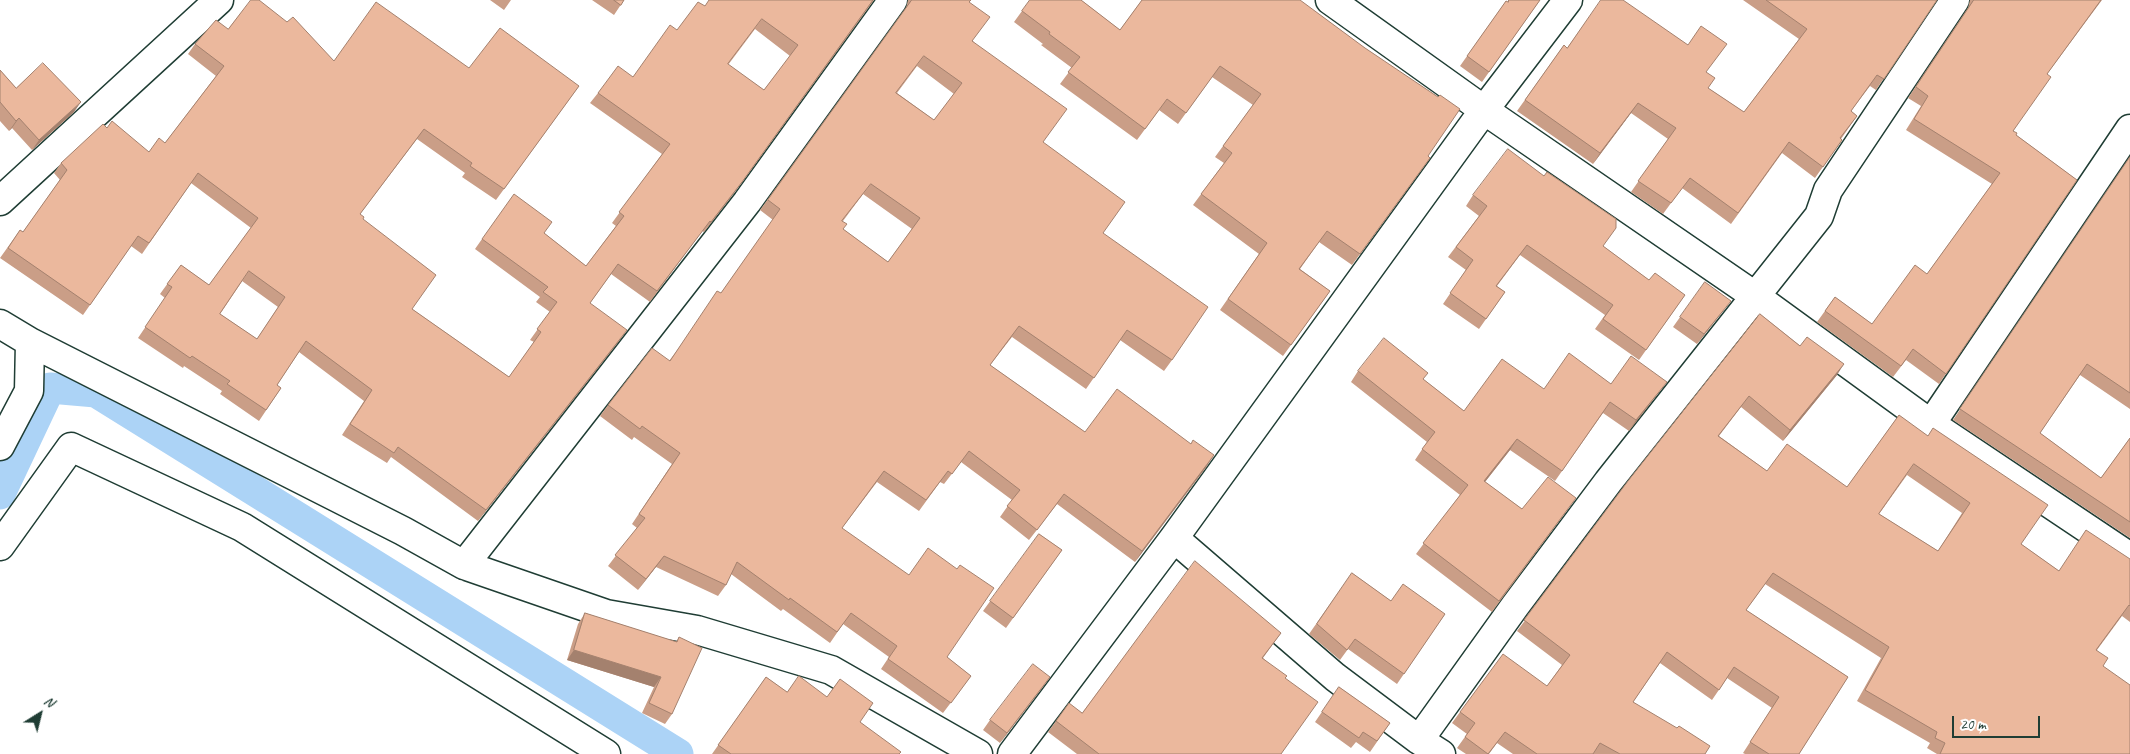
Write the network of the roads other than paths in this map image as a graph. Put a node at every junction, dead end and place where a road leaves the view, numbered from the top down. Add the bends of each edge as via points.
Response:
1 (219, 0) edge
2 (893, 0) edge
3 (1330, 0) edge
4 (1568, 0) edge
5 (1955, 0) edge
6 (1484, 110) junction
7 (2130, 129) edge
8 (0, 201) edge
9 (1755, 296) junction
10 (0, 324) edge
11 (30, 342) junction
12 (1931, 424) junction
13 (0, 446) edge
14 (1174, 538) junction
15 (0, 546) edge
16 (2130, 557) edge
17 (464, 565) junction
18 (1430, 747) edge
19 (606, 754) edge
20 (978, 754) edge
21 (1012, 754) edge

1 - 8 street
2 - 17 street via 747,202
3 - 6 street
4 - 6 street
5 - 9 street via 1828,190 1819,216
6 - 9 street
6 - 14 street
7 - 12 street
9 - 12 street
9 - 18 street via 1515,606
10 - 11 street
11 - 13 street via 29,391
11 - 17 street
12 - 16 street
14 - 18 street via 1335,676
14 - 21 street
15 - 19 street via 71,447 242,527
17 - 20 street via 606,614 697,630 831,670

